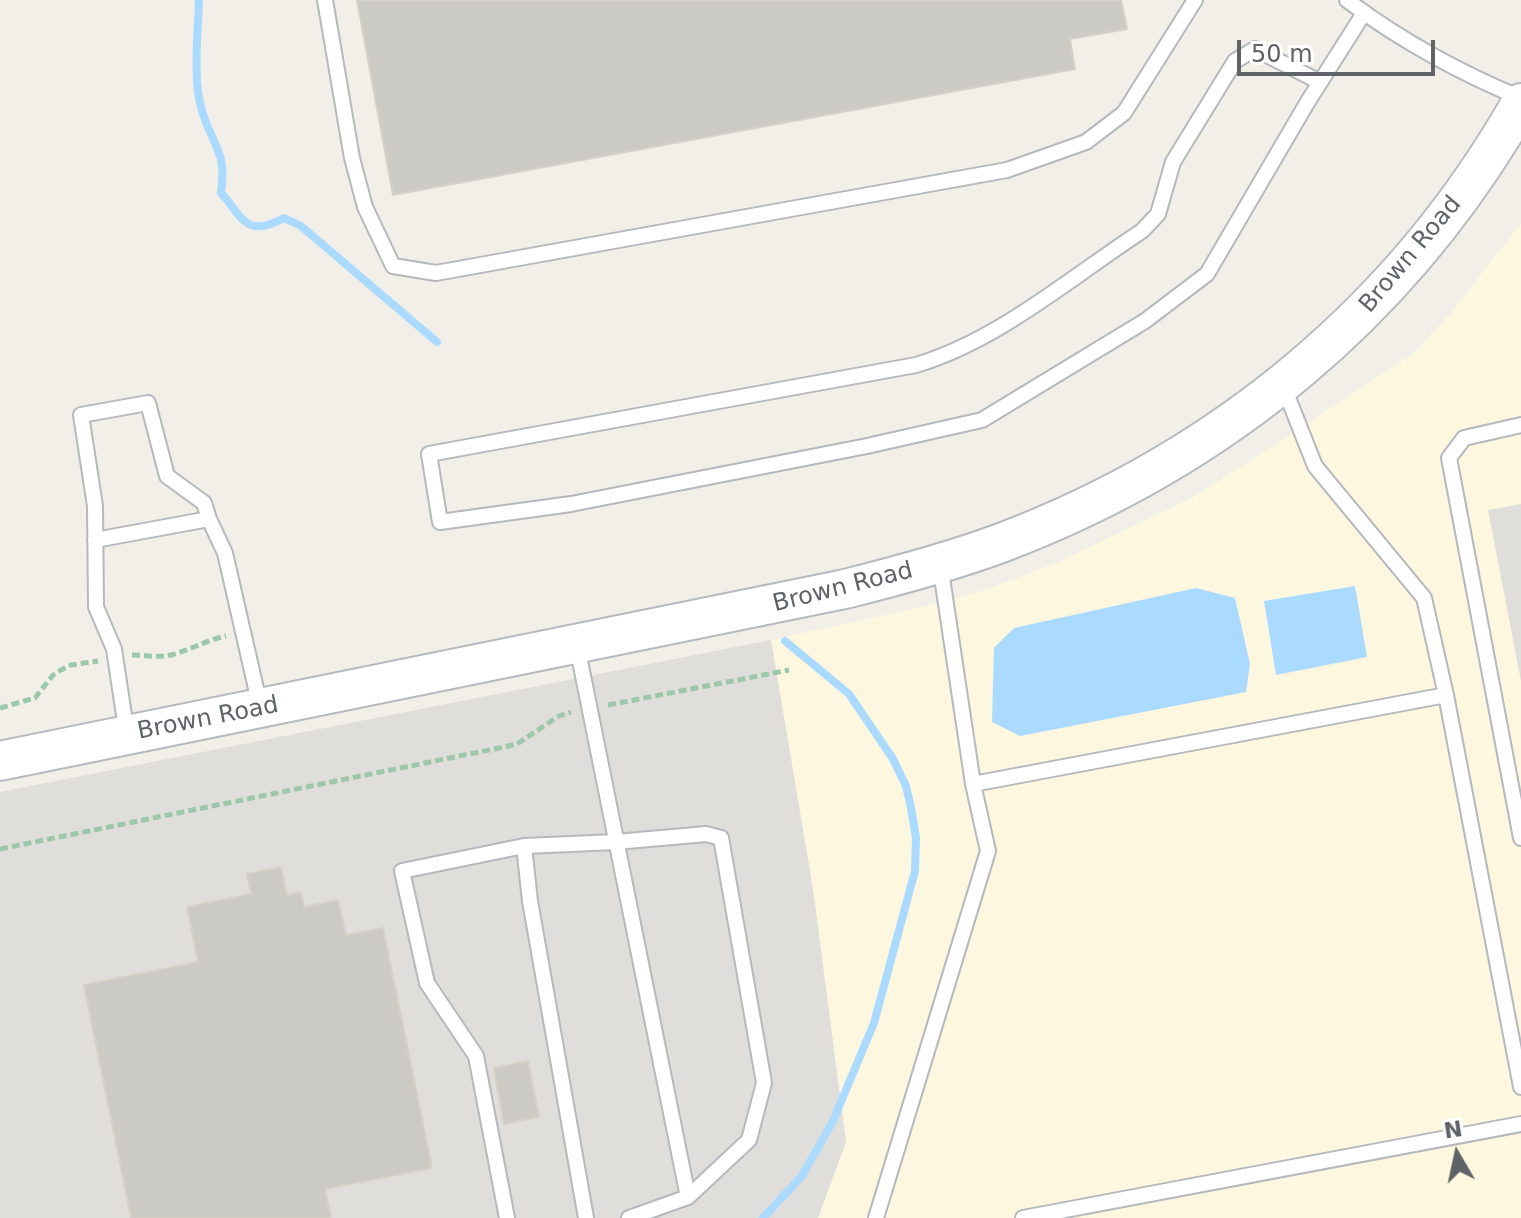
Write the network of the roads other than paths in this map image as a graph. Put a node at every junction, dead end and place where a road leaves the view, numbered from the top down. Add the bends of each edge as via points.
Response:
1 (325, 0) edge
2 (1195, 0) edge
3 (1347, 0) edge
4 (1364, 13) junction
5 (1320, 82) junction
6 (1521, 100) edge
7 (1283, 384) junction
8 (1521, 425) edge
9 (209, 519) junction
10 (95, 540) junction
11 (940, 564) junction
12 (576, 646) junction
13 (1446, 695) junction
14 (261, 709) junction
15 (127, 736) junction
16 (0, 761) edge
17 (973, 784) junction
18 (1521, 838) edge
19 (616, 842) junction
20 (524, 846) junction
21 (1521, 1087) edge
22 (1521, 1124) edge
23 (688, 1197) junction
24 (507, 1218) edge
25 (586, 1218) edge
26 (629, 1218) edge
27 (876, 1218) edge
28 (1023, 1218) edge

1 - 2 lane via 365,207 393,266 436,273 1007,170 1086,142 1124,113
3 - 4 lane
4 - 5 lane
4 - 6 lane
5 - 5 lane via 1207,274 1145,321 982,420 571,504 440,522 429,454 916,365 947,355 1018,315 1142,231 1158,214 1173,162 1235,61 1255,49
6 - 7 main road, Brown Road via 1473,179 1417,253 1375,302
7 - 11 main road, Brown Road via 1178,458 1109,496
7 - 13 lane via 1315,466 1424,598
8 - 18 lane via 1464,438 1449,458
9 - 10 lane
9 - 10 lane via 204,503 167,476 148,403 81,415
9 - 14 lane via 225,553
10 - 15 lane via 96,607 114,649
11 - 12 main road, Brown Road via 804,599
11 - 17 lane
12 - 14 main road, Brown Road
12 - 19 lane
13 - 17 lane
13 - 21 lane
14 - 15 main road, Brown Road
15 - 16 main road, Brown Road
17 - 27 lane via 988,851
19 - 20 lane
19 - 23 lane
19 - 23 lane via 706,834 721,838 764,1083 749,1140
20 - 24 lane via 402,871 427,983 476,1056
20 - 25 lane
22 - 28 lane
23 - 26 lane

